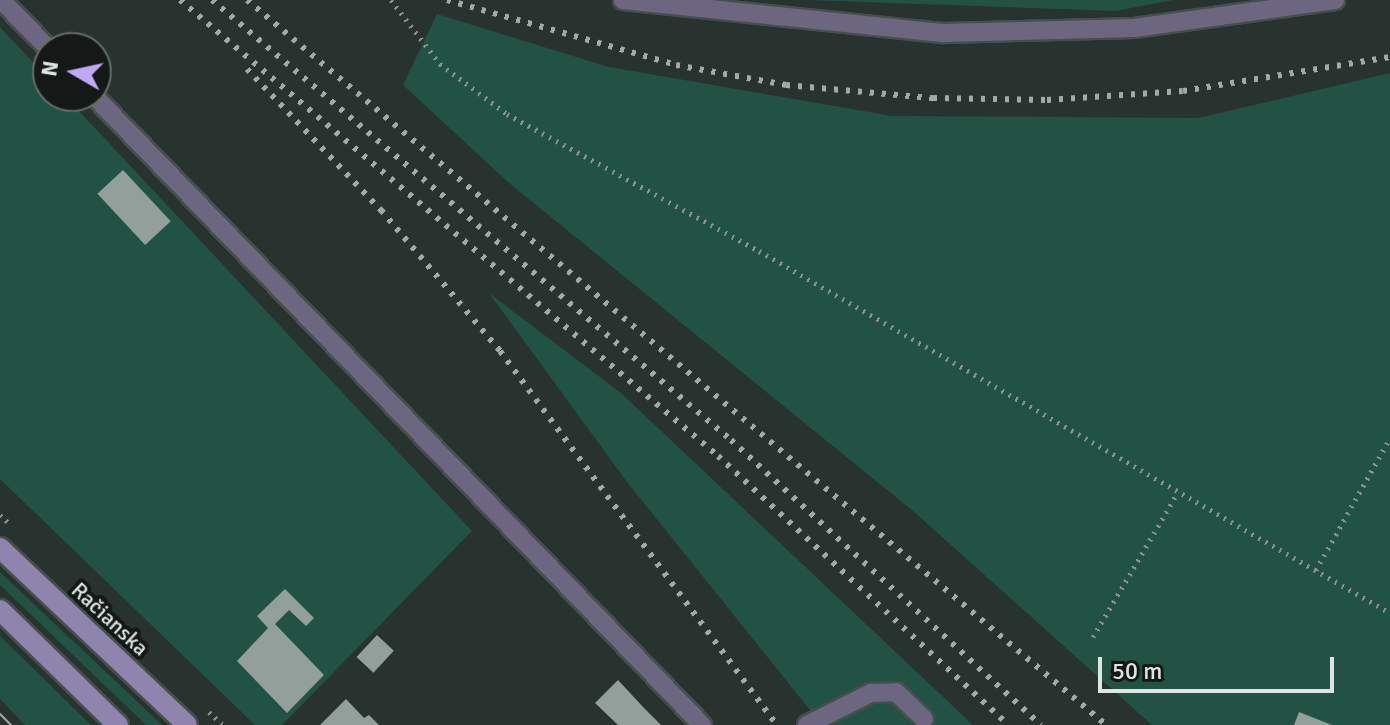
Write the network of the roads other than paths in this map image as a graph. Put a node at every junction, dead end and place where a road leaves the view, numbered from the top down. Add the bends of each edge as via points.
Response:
1 (1, 0) edge
2 (623, 0) edge
3 (1335, 0) edge
4 (32, 32) edge
5 (109, 112) edge
6 (0, 548) edge
7 (0, 610) edge
8 (924, 719) dead end
9 (118, 725) edge
10 (187, 725) edge
11 (702, 725) edge
12 (807, 725) edge

1 - 4 lane
2 - 3 lane via 944,33 1134,28
5 - 11 lane
6 - 10 main road, Račianska
7 - 9 main road
8 - 12 lane via 896,692 871,693

